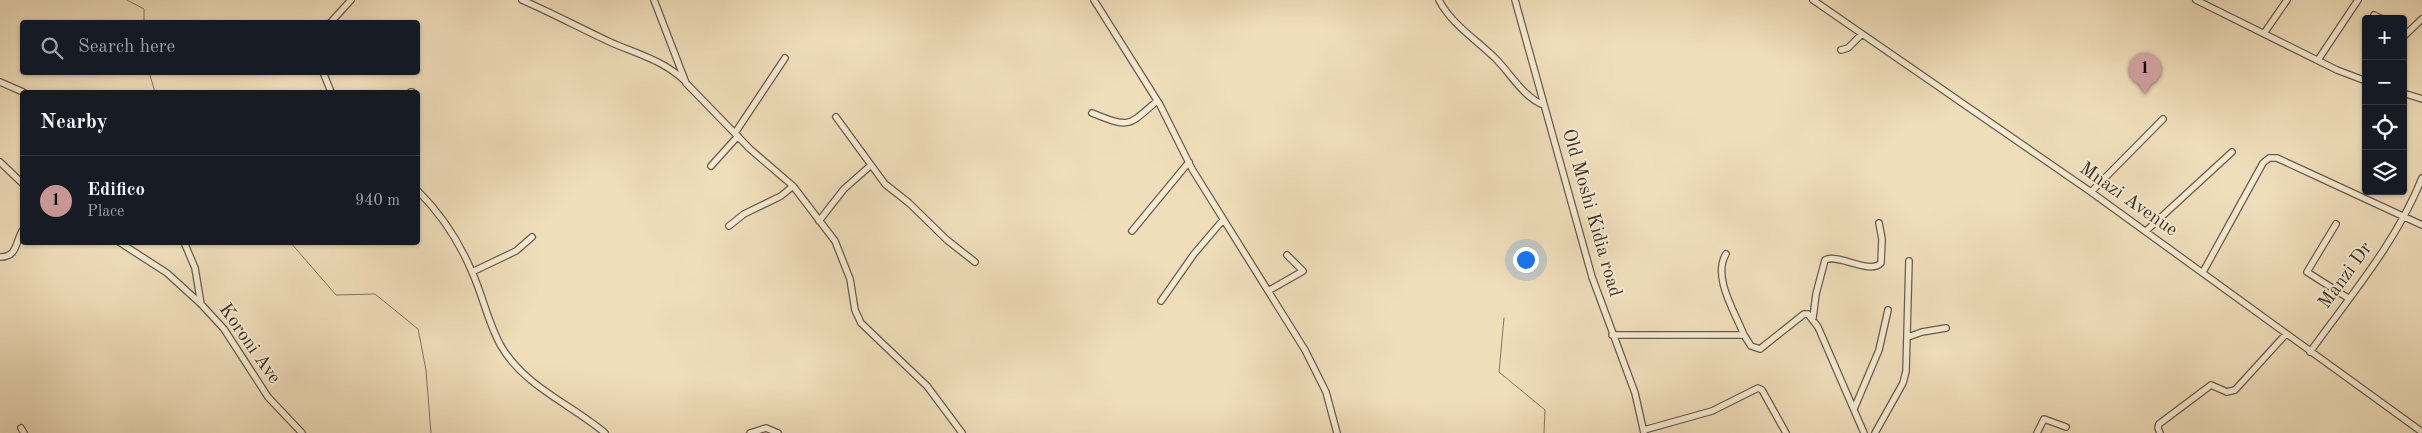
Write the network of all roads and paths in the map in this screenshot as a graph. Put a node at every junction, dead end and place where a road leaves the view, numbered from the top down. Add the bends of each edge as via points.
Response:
1 (351, 0) edge
2 (522, 0) edge
3 (654, 0) edge
4 (1094, 0) edge
5 (1438, 0) edge
6 (1515, 0) edge
7 (1813, 0) edge
8 (2196, 0) edge
9 (2286, 0) edge
10 (2358, 0) edge
11 (2422, 19) edge
12 (333, 20) edge
13 (2407, 31) edge
14 (2265, 32) junction
15 (1862, 34) junction
16 (1841, 50) dead end
17 (784, 58) dead end
18 (2318, 60) junction
19 (324, 75) edge
20 (2362, 78) edge
21 (0, 82) edge
22 (686, 83) junction
23 (330, 90) edge
24 (20, 91) edge
25 (2407, 94) edge
26 (2422, 99) edge
27 (1158, 101) junction
28 (1544, 104) junction
29 (1092, 113) dead end
30 (836, 117) dead end
31 (2163, 119) dead end
32 (737, 134) junction
33 (2232, 152) dead end
34 (0, 162) edge
35 (1188, 162) junction
36 (711, 166) dead end
37 (870, 166) junction
38 (2422, 178) edge
39 (20, 181) edge
40 (793, 186) junction
41 (2091, 192) junction
42 (420, 193) edge
43 (2405, 216) junction
44 (1223, 220) junction
45 (819, 222) junction
46 (1879, 223) dead end
47 (2336, 224) dead end
48 (2422, 225) edge
49 (729, 226) dead end
50 (1132, 231) dead end
51 (2146, 231) junction
52 (20, 237) edge
53 (532, 237) dead end
54 (124, 245) edge
55 (185, 245) edge
56 (1726, 254) dead end
57 (1286, 255) dead end
58 (0, 257) edge
59 (1909, 261) dead end
60 (975, 262) dead end
61 (472, 272) junction
62 (2203, 272) junction
63 (1268, 291) junction
64 (2348, 298) junction
65 (1162, 301) dead end
66 (202, 304) junction
67 (1888, 310) dead end
68 (1813, 318) junction
69 (1946, 328) dead end
70 (2286, 334) junction
71 (1612, 335) junction
72 (1744, 335) junction
73 (1908, 337) junction
74 (2310, 352) junction
75 (1854, 409) junction
76 (2066, 427) dead end
77 (1644, 432) edge
78 (2422, 432) edge
79 (302, 433) edge
80 (605, 433) edge
81 (750, 433) edge
82 (778, 433) edge
83 (962, 433) edge
84 (1337, 433) edge
85 (1786, 433) edge
86 (1864, 433) edge
87 (1875, 433) edge
88 (2037, 433) edge
89 (2160, 433) edge

1 - 12 street
2 - 22 street via 655,59
3 - 22 street
4 - 27 street
5 - 28 street via 1532,98
6 - 28 street, Old Moshi Kidia road
7 - 15 street, Mnazi Avenue
8 - 14 street
9 - 14 street
10 - 18 street
11 - 13 street
14 - 18 street
15 - 16 street via 1848,48
15 - 41 street, Mnazi Avenue
17 - 32 street
18 - 20 street
19 - 23 street
21 - 24 street
22 - 32 street
25 - 26 street
27 - 29 street via 1128,124
27 - 35 street
28 - 71 street, Old Moshi Kidia road via 1592,277
30 - 37 street
31 - 41 street
32 - 36 street
32 - 40 street via 757,156
33 - 51 street
34 - 39 street
35 - 44 street
35 - 50 street
37 - 45 street via 844,189
37 - 60 street via 884,184
38 - 43 street, Manzi Dr
40 - 45 street
40 - 49 street
41 - 51 street, Mnazi Avenue
42 - 61 street via 454,234
43 - 48 street
43 - 62 street via 2276,158 2269,158 2263,163
43 - 64 street, Manzi Dr
44 - 63 street
44 - 65 street via 1194,254
45 - 83 street via 843,256 861,323 927,386
46 - 68 street via 1881,264 1873,267 1835,258 1825,260
47 - 64 street via 2307,272
51 - 62 street, Mnazi Avenue
52 - 58 street via 14,252
53 - 61 street via 516,251
54 - 66 street, Koroni Ave via 167,272
55 - 66 street
56 - 72 street via 1720,263 1721,278
57 - 63 street via 1303,270
59 - 73 street
61 - 80 street via 496,336 510,357 542,390
62 - 70 street, Mnazi Avenue
63 - 84 street via 1320,376
64 - 74 street, Manzi Dr
66 - 79 street, Koroni Ave via 224,329 268,397
67 - 75 street via 1879,350
68 - 72 street via 1804,314 1760,349 1751,346
68 - 75 street
69 - 73 street via 1918,332
70 - 74 street, Mnazi Avenue
70 - 89 street via 2236,390 2227,392 2211,385 2160,424
71 - 72 street
71 - 77 street, Old Moshi Kidia road via 1635,393
73 - 87 street via 1908,361 1903,383
74 - 78 street, Mnazi Avenue
75 - 86 street
76 - 88 street via 2044,419
77 - 85 street via 1706,413 1758,388
81 - 82 street via 766,428

